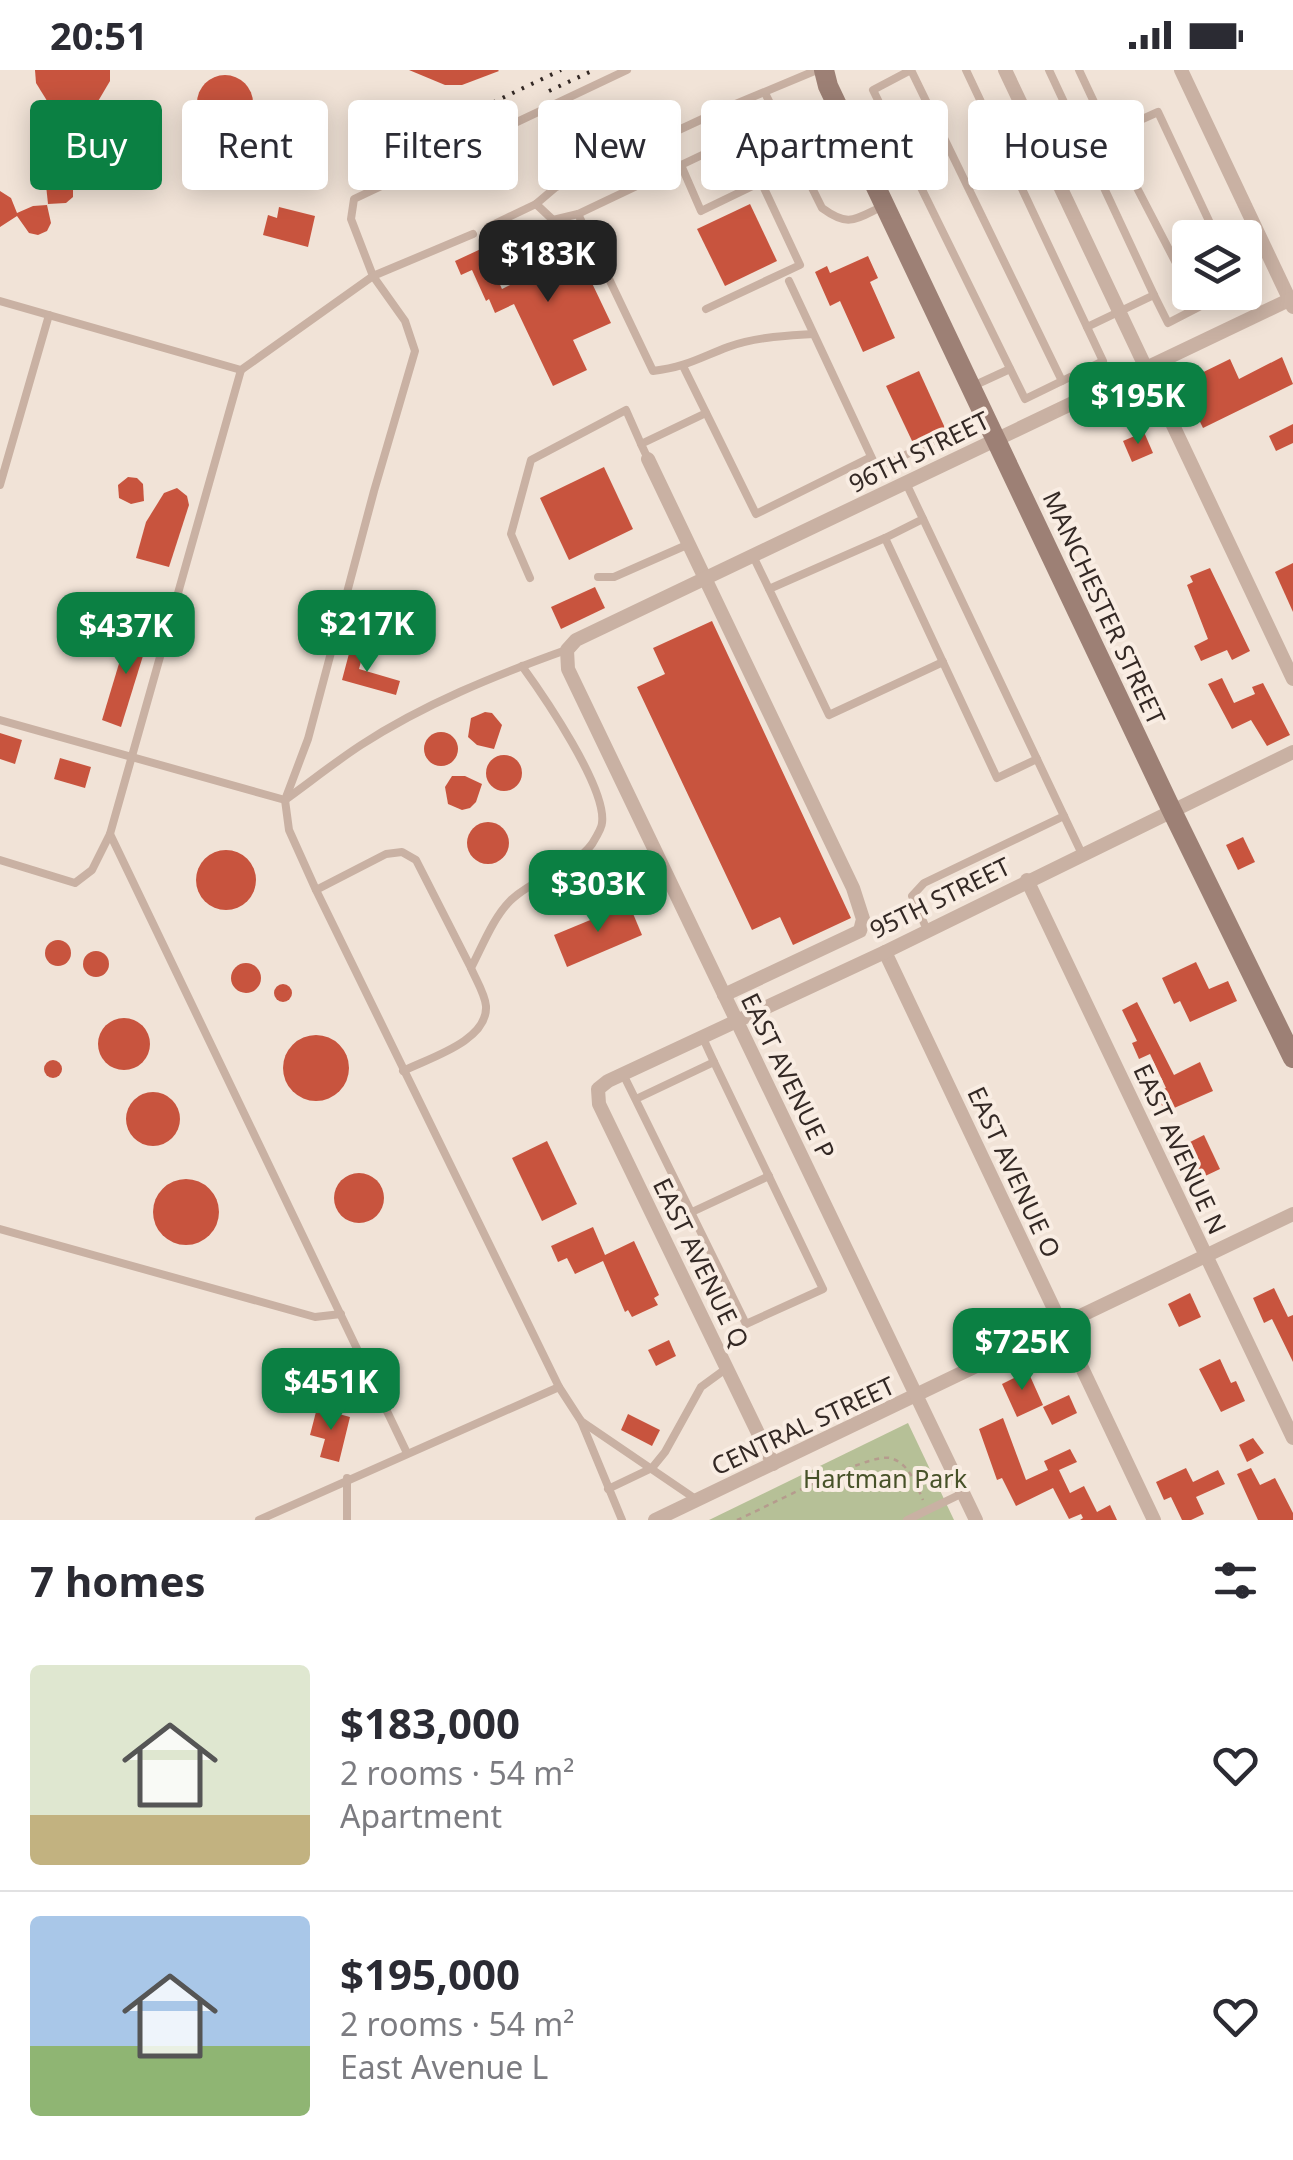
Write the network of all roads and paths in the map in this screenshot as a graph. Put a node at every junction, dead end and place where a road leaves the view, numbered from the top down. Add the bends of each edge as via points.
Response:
1 (627, 70) edge
2 (820, 70) edge
3 (911, 70) edge
4 (966, 70) edge
5 (1005, 70) edge
6 (1049, 70) edge
7 (1079, 70) edge
8 (1180, 70) edge
9 (765, 94) junction
10 (834, 100) edge
11 (877, 100) edge
12 (1093, 100) edge
13 (1144, 118) edge
14 (701, 156) edge
15 (681, 165) joint
16 (628, 190) edge
17 (744, 190) edge
18 (765, 190) edge
19 (877, 190) edge
20 (922, 190) edge
21 (1138, 190) edge
22 (536, 204) junction
23 (885, 206) junction
24 (578, 214) junction
25 (1209, 220) edge
26 (488, 227) dead end
27 (473, 234) dead end
28 (1172, 255) edge
29 (373, 276) junction
30 (789, 281) dead end
31 (1154, 295) junction
32 (0, 300) edge
33 (1292, 302) edge
34 (706, 310) dead end
35 (1195, 310) edge
36 (1119, 312) junction
37 (49, 315) junction
38 (1087, 327) junction
39 (813, 334) junction
40 (683, 366) junction
41 (1145, 368) junction
42 (1010, 369) junction
43 (241, 370) junction
44 (1062, 381) junction
45 (972, 386) junction
46 (706, 414) junction
47 (946, 435) dead end
48 (997, 439) junction
49 (641, 444) junction
50 (871, 457) junction
51 (648, 459) joint
52 (906, 483) junction
53 (0, 485) edge
54 (923, 519) junction
55 (885, 538) junction
56 (688, 544) junction
57 (753, 556) junction
58 (598, 577) dead end
59 (530, 578) dead end
60 (706, 579) junction
61 (769, 589) junction
62 (567, 650) junction
63 (943, 662) junction
64 (522, 666) junction
65 (1293, 679) edge
66 (0, 720) edge
67 (1293, 752) edge
68 (134, 757) junction
69 (1037, 759) junction
70 (285, 800) junction
71 (1172, 810) junction
72 (1064, 816) junction
73 (110, 834) junction
74 (1082, 854) junction
75 (0, 860) edge
76 (1027, 880) junction
77 (316, 890) junction
78 (927, 930) junction
79 (832, 944) junction
80 (885, 952) junction
81 (471, 968) junction
82 (843, 970) junction
83 (724, 995) junction
84 (736, 1019) junction
85 (702, 1036) junction
86 (1293, 1058) edge
87 (714, 1062) junction
88 (403, 1070) junction
89 (622, 1074) junction
90 (606, 1082) joint
91 (636, 1100) junction
92 (769, 1176) junction
93 (692, 1212) junction
94 (1293, 1214) edge
95 (0, 1228) edge
96 (1206, 1257) junction
97 (341, 1314) junction
98 (1061, 1325) junction
99 (726, 1368) junction
100 (559, 1387) junction
101 (917, 1396) junction
102 (581, 1421) junction
103 (1293, 1438) edge
104 (407, 1453) junction
105 (773, 1464) junction
106 (652, 1468) junction
107 (347, 1478) junction
108 (608, 1489) junction
109 (964, 1493) junction
110 (698, 1500) junction
111 (927, 1510) junction
112 (259, 1520) edge
113 (347, 1520) edge
114 (622, 1520) edge
115 (655, 1520) edge
116 (737, 1520) edge
117 (907, 1520) edge
118 (976, 1520) edge
119 (1154, 1520) edge

1 - 29 lane via 354,199 351,219
2 - 9 lane
2 - 10 street, MANCHESTER STREET
3 - 11 lane via 872,90
3 - 44 lane
4 - 38 lane
5 - 36 street
6 - 31 lane
7 - 12 lane
8 - 33 street
9 - 22 lane via 556,187
9 - 23 lane via 822,208 850,221
13 - 25 lane via 1158,112
14 - 15 lane
15 - 17 lane via 701,211
16 - 24 lane
18 - 34 lane via 800,265
19 - 23 street, MANCHESTER STREET
20 - 42 lane
21 - 28 lane
22 - 24 lane via 553,220
22 - 26 lane
23 - 45 street, MANCHESTER STREET
24 - 40 lane via 653,371
27 - 29 lane
29 - 43 lane
29 - 70 lane via 405,321 416,351
30 - 39 lane
31 - 35 lane via 1168,324
31 - 36 lane
32 - 37 lane
33 - 41 street, 96TH STREET
36 - 38 lane
36 - 41 street
37 - 43 lane
37 - 53 lane
38 - 44 lane via 1103,362
39 - 40 lane via 762,338
39 - 50 lane
40 - 46 lane
41 - 48 street, 96TH STREET
41 - 65 street
42 - 44 lane via 1025,399
42 - 45 lane
43 - 68 lane
45 - 48 street, MANCHESTER STREET
46 - 49 lane
46 - 50 lane via 756,514
47 - 50 lane via 877,469
48 - 52 street, 96TH STREET
48 - 71 street, MANCHESTER STREET
49 - 51 lane
49 - 59 lane via 626,410 531,460 510,534
51 - 56 street
52 - 54 lane
52 - 57 street, 96TH STREET
54 - 55 lane
54 - 69 lane
55 - 61 lane
55 - 63 lane
56 - 58 lane via 614,577
56 - 60 street
57 - 60 street, 96TH STREET
57 - 61 lane
60 - 62 street, 96TH STREET
60 - 79 street via 853,888 860,931
61 - 63 lane via 829,715
62 - 64 lane
62 - 83 street, EAST AVENUE P via 568,669
63 - 69 lane via 997,778
64 - 70 lane via 362,744
64 - 81 lane via 598,796 602,823 592,845 510,901
66 - 68 lane
67 - 71 street, 95TH STREET
68 - 70 lane
68 - 73 lane
69 - 72 lane
70 - 77 lane via 290,830
71 - 74 street, 95TH STREET
71 - 86 street, MANCHESTER STREET
72 - 74 lane
72 - 78 lane via 924,883 912,896
73 - 75 lane via 92,870 75,883
73 - 97 lane
74 - 76 street, 95TH STREET
76 - 78 street, 95TH STREET
76 - 96 street, EAST AVENUE N
77 - 81 lane via 402,852 416,860
77 - 88 lane
78 - 80 street, 95TH STREET
79 - 82 street
79 - 83 street
80 - 82 street, 95TH STREET
80 - 98 street, EAST AVENUE O
81 - 88 lane via 486,1004 484,1022 469,1038
82 - 84 street, 95TH STREET
83 - 84 street, EAST AVENUE P
84 - 85 street, 95TH STREET
84 - 101 street, EAST AVENUE P
85 - 87 lane
85 - 89 street, 95TH STREET
87 - 91 lane
87 - 92 lane
88 - 100 lane
89 - 90 street, 95TH STREET
89 - 91 lane
90 - 99 street, EAST AVENUE Q via 598,1089 599,1104
91 - 93 lane
92 - 93 lane
92 - 93 lane via 824,1289 746,1324
94 - 96 street, CENTRAL STREET
95 - 97 lane via 314,1317
96 - 98 street, CENTRAL STREET
96 - 103 street, EAST AVENUE N
97 - 104 lane
98 - 101 street, CENTRAL STREET
98 - 119 street, EAST AVENUE O
99 - 105 street, EAST AVENUE Q
99 - 106 lane via 701,1388
100 - 102 lane
100 - 104 lane
101 - 105 street, CENTRAL STREET
101 - 109 street, EAST AVENUE P
102 - 106 lane
102 - 108 lane
104 - 107 lane
105 - 110 street, CENTRAL STREET
106 - 108 lane
106 - 110 lane
107 - 112 lane
107 - 113 lane
108 - 114 lane
109 - 111 lane
109 - 118 street, EAST AVENUE P
110 - 115 street, CENTRAL STREET
111 - 116 path via 908,1470 874,1458
111 - 117 lane

